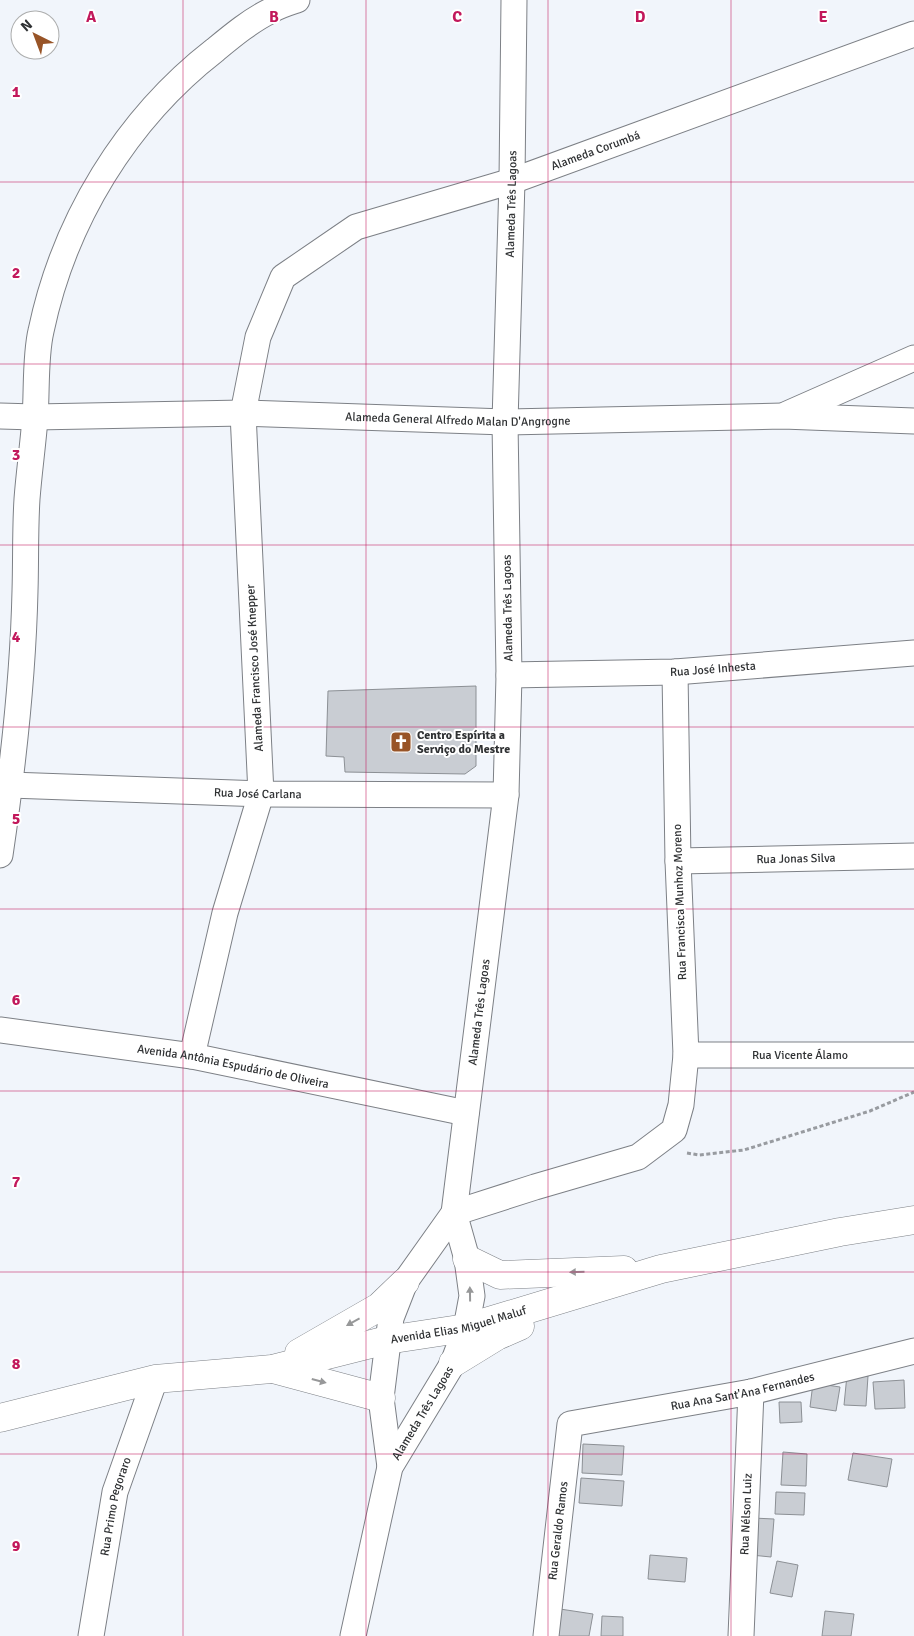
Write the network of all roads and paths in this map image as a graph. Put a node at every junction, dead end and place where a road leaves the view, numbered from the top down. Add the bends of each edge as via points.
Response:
1 (297, 0) edge
2 (514, 0) edge
3 (914, 34) edge
4 (512, 181) junction
5 (282, 277) joint
6 (914, 358) edge
7 (243, 413) junction
8 (0, 416) edge
9 (783, 416) junction
10 (35, 417) junction
11 (914, 421) edge
12 (506, 422) junction
13 (914, 652) edge
14 (674, 672) junction
15 (510, 674) junction
16 (10, 786) junction
17 (261, 794) junction
18 (506, 795) junction
19 (0, 854) edge
20 (914, 856) edge
21 (678, 860) junction
22 (0, 1030) edge
23 (686, 1055) junction
24 (914, 1055) edge
25 (192, 1056) junction
26 (914, 1092) edge
27 (466, 1113) junction
28 (654, 1146) junction
29 (454, 1213) junction
30 (914, 1220) edge
31 (467, 1260) junction
32 (661, 1270) junction
33 (406, 1282) junction
34 (466, 1328) junction
35 (387, 1340) junction
36 (914, 1351) edge
37 (453, 1363) junction
38 (272, 1369) junction
39 (156, 1379) junction
40 (751, 1392) junction
41 (380, 1398) junction
42 (431, 1400) junction
43 (0, 1418) edge
44 (570, 1424) joint
45 (390, 1467) junction
46 (91, 1636) edge
47 (353, 1636) edge
48 (546, 1636) edge
49 (741, 1636) edge

1 - 10 street via 271,10 201,60 143,120 97,185 69,243 50,295 40,334
2 - 4 street, Alameda Três Lagoas
3 - 4 street, Alameda Corumbá
4 - 5 street, Alameda Corumbá via 356,227
4 - 12 street, Alameda Três Lagoas
5 - 7 street, Alameda Francisco José Knepper via 258,337
6 - 9 street
7 - 10 street, Alameda General Alfredo Malan D'Angrogne
7 - 12 street, Alameda General Alfredo Malan D'Angrogne
7 - 17 street, Alameda Francisco José Knepper
8 - 10 street, Alameda General Alfredo Malan D'Angrogne
9 - 11 street, Alameda General Alfredo Malan D'Angrogne
9 - 12 street, Alameda General Alfredo Malan D'Angrogne
10 - 16 street via 27,498 20,686
12 - 15 street, Alameda Três Lagoas
13 - 14 street, Rua José Inhesta
14 - 15 street, Rua José Inhesta
14 - 21 street, Rua Francisca Munhoz Moreno
15 - 18 street, Alameda Três Lagoas
16 - 17 street, Rua José Carlana
16 - 19 street
17 - 18 street, Rua José Carlana
17 - 25 street, Alameda Francisco José Knepper via 225,913
18 - 27 street, Alameda Três Lagoas
20 - 21 street, Rua Jonas Silva
21 - 23 street, Rua Francisca Munhoz Moreno
22 - 25 street, Avenida Antônia Espudário de Oliveira
23 - 24 street, Rua Vicente Álamo
23 - 28 street, Rua Francisca Munhoz Moreno via 681,1105 674,1130
25 - 27 street, Avenida Antônia Espudário de Oliveira
26 - 28 path via 870,1111 744,1150 699,1155
27 - 29 street, Alameda Três Lagoas
28 - 29 street via 638,1157
29 - 31 street, Alameda Três Lagoas
29 - 33 street, Alameda Três Lagoas
30 - 32 main road, Avenida Elias Miguel Maluf via 840,1232
32 -> 31 main road via 500,1275
31 - 33 street via 444,1253 429,1258
34 -> 31 street, Alameda Três Lagoas via 472,1296
32 - 34 main road, Avenida Elias Miguel Maluf
32 - 37 main road via 497,1336
33 - 35 street, Alameda Três Lagoas via 391,1318
33 -> 38 main road via 379,1307
34 - 35 main road, Avenida Elias Miguel Maluf
34 - 37 street, Alameda Três Lagoas
35 - 38 main road, Avenida Elias Miguel Maluf
35 - 41 street, Alameda Três Lagoas
36 - 40 street, Rua Ana Sant'Ana Fernandes
37 - 42 street, Alameda Três Lagoas
38 - 39 main road, Avenida Elias Miguel Maluf
38 -> 41 main road
39 - 43 main road, Avenida Elias Miguel Maluf
39 - 46 street, Rua Primo Pegoraro via 115,1492
40 - 44 street, Rua Ana Sant'Ana Fernandes
40 - 49 street, Rua Nélson Luiz
41 - 42 street via 390,1409 409,1413 420,1410
41 - 45 street, Alameda Três Lagoas
42 - 45 street, Alameda Três Lagoas
44 - 48 street, Rua Geraldo Ramos
45 - 47 street, Alameda Três Lagoas

